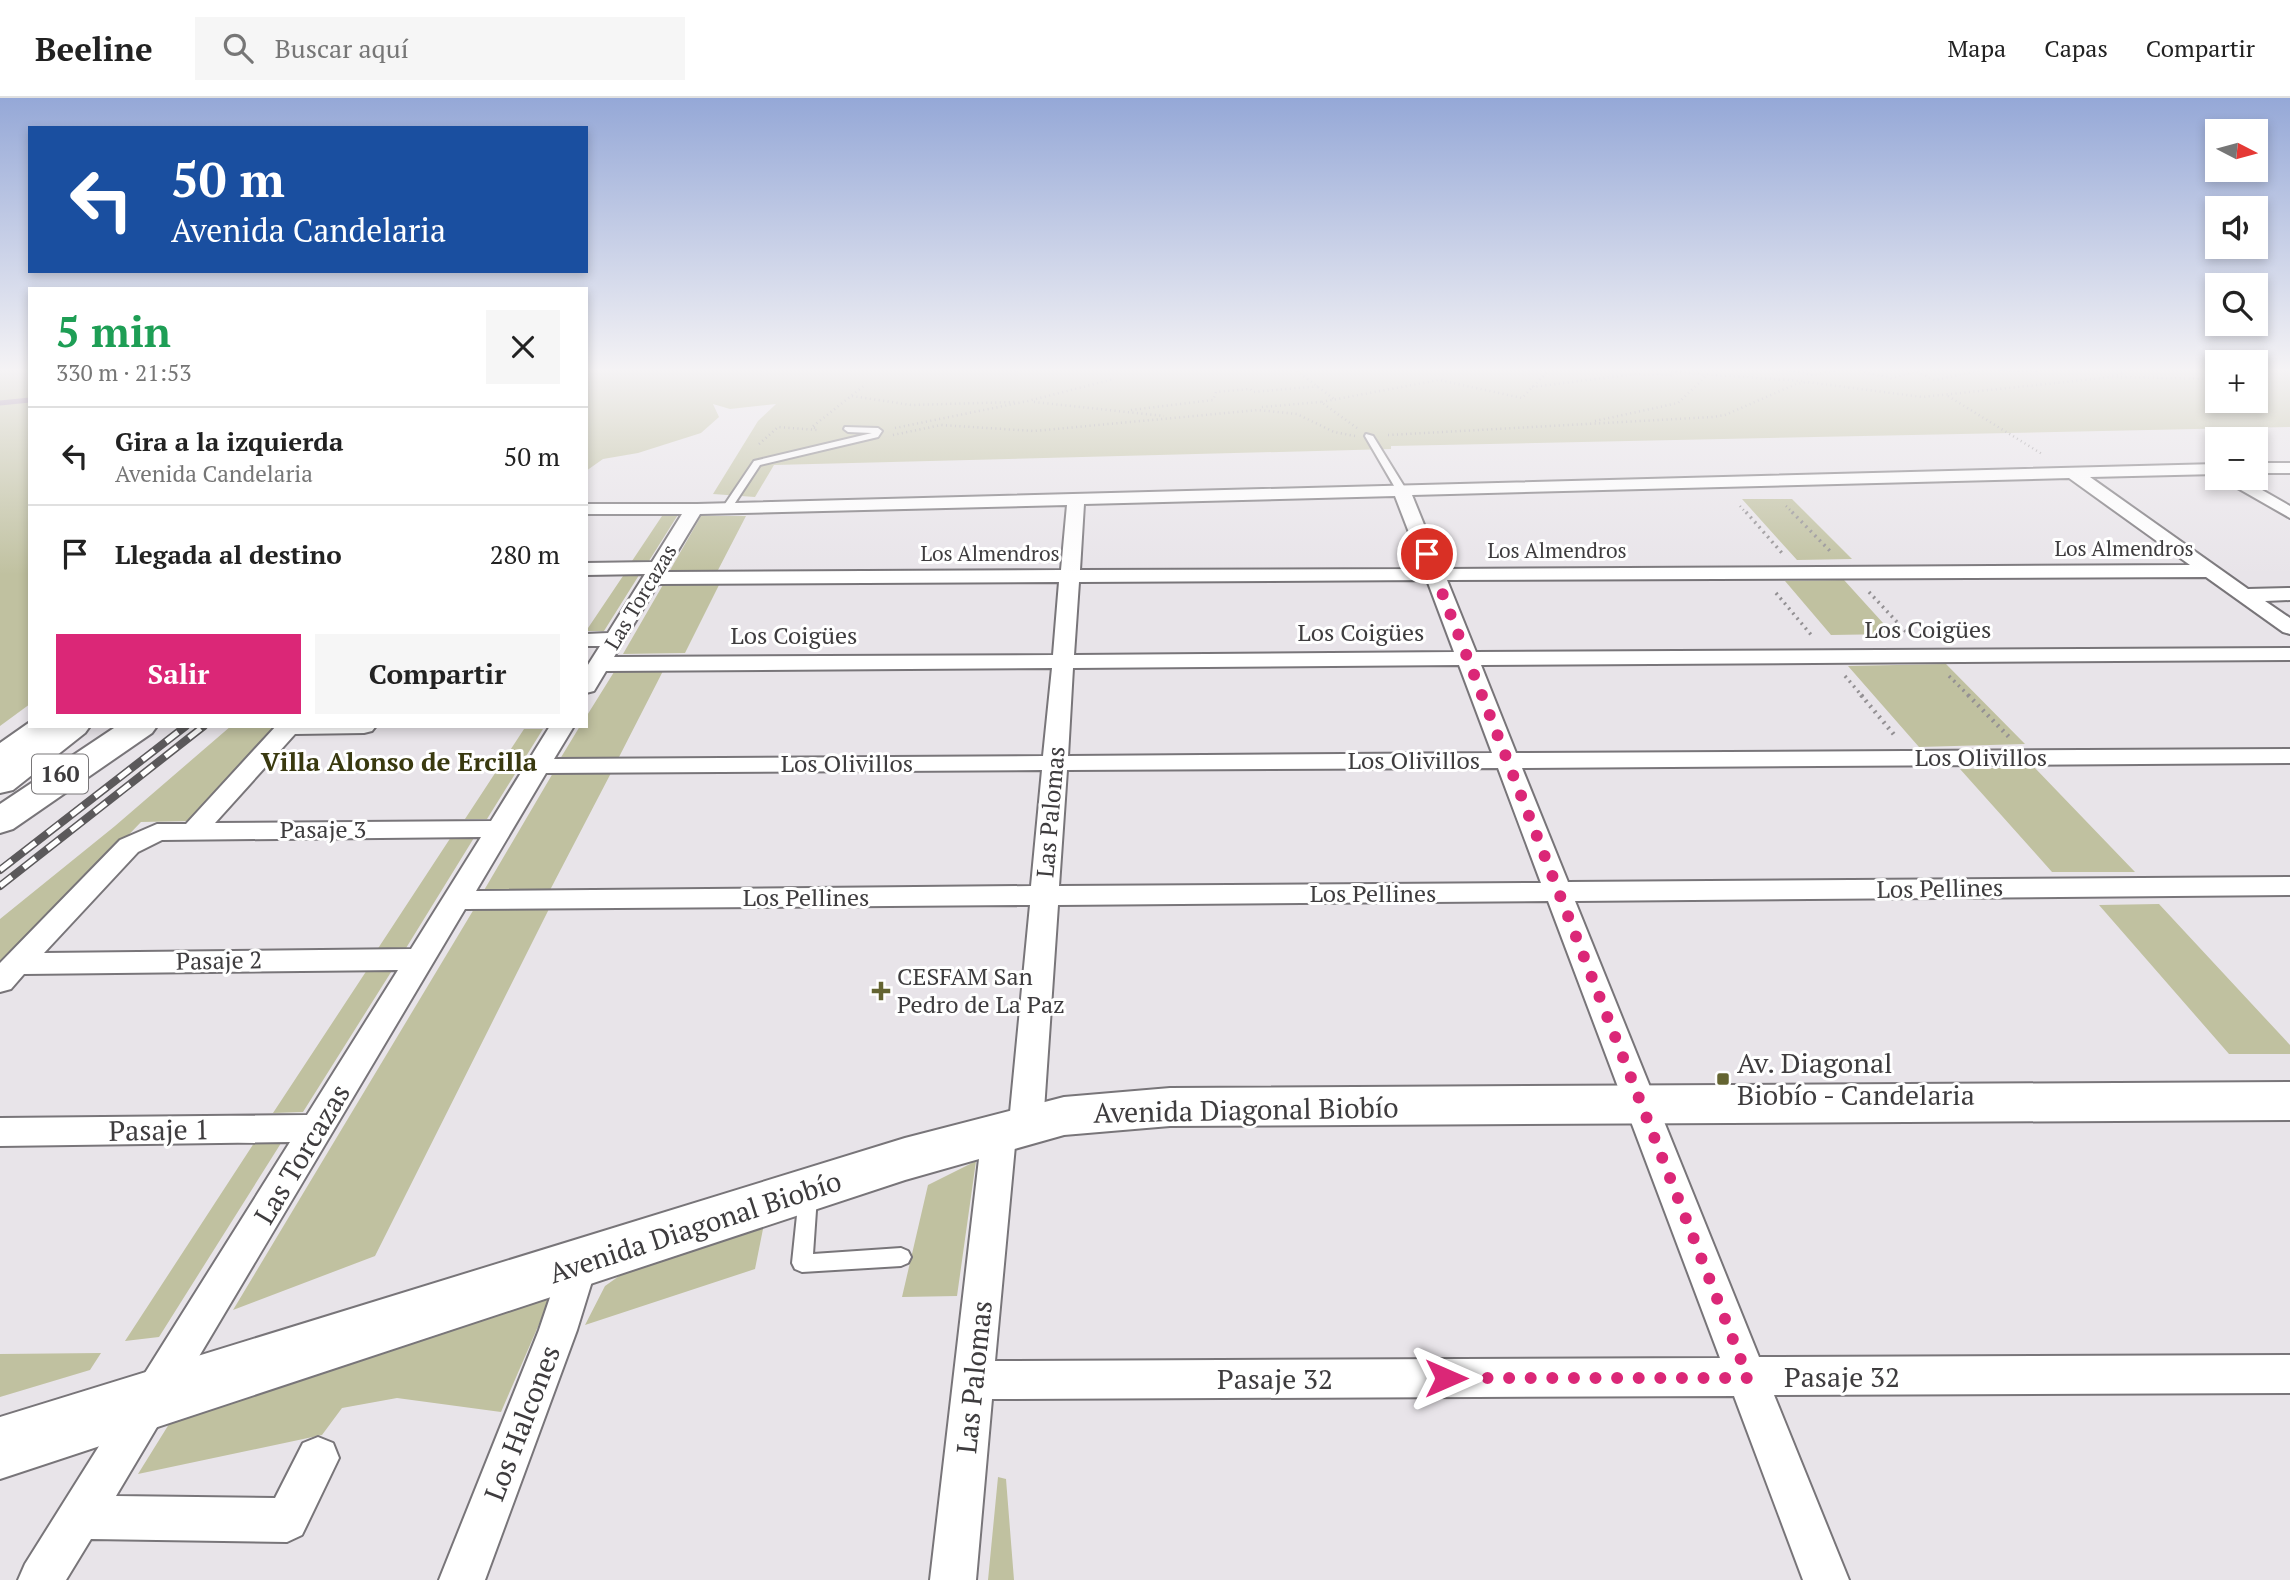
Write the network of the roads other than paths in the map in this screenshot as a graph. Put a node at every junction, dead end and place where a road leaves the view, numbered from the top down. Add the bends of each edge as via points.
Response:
1 (866, 437) edge
2 (1370, 437) edge
3 (2268, 468) edge
4 (2290, 468) edge
5 (2205, 472) edge
6 (2073, 473) junction
7 (2250, 490) edge
8 (1402, 491) junction
9 (1076, 499) junction
10 (728, 508) junction
11 (588, 509) edge
12 (697, 509) junction
13 (2290, 513) edge
14 (588, 569) edge
15 (2211, 572) junction
16 (655, 573) junction
17 (1435, 575) junction
18 (1070, 576) junction
19 (2290, 594) edge
20 (2244, 595) junction
21 (2290, 628) edge
22 (615, 639) junction
23 (588, 640) edge
24 (2290, 653) edge
25 (1468, 659) junction
26 (1063, 661) junction
27 (600, 664) junction
28 (588, 683) edge
29 (43, 728) edge
30 (71, 728) edge
31 (116, 728) edge
32 (137, 728) edge
33 (288, 728) edge
34 (561, 728) edge
35 (2290, 756) edge
36 (0, 759) edge
37 (1507, 760) junction
38 (1055, 763) junction
39 (538, 766) junction
40 (0, 782) edge
41 (0, 820) edge
42 (500, 829) junction
43 (194, 831) junction
44 (2290, 886) edge
45 (1559, 893) junction
46 (1044, 896) junction
47 (457, 900) junction
48 (421, 959) junction
49 (8, 973) edge
50 (2290, 1101) edge
51 (1641, 1105) junction
52 (318, 1128) junction
53 (1013, 1129) junction
54 (0, 1132) edge
55 (808, 1191) junction
56 (901, 1257) dead end
57 (578, 1265) junction
58 (2290, 1374) edge
59 (1748, 1378) junction
60 (974, 1380) junction
61 (151, 1400) junction
62 (0, 1448) edge
63 (318, 1458) dead end
64 (80, 1517) junction
65 (41, 1580) edge
66 (462, 1580) edge
67 (953, 1580) edge
68 (1826, 1580) edge

1 - 10 lane via 757,463
2 - 8 lane
3 - 4 street
5 - 6 street
6 - 8 street
6 - 15 street
7 - 13 street
8 - 9 street
8 - 17 street
9 - 10 street
9 - 18 street, Las Palomas
10 - 12 street
11 - 12 street
12 - 16 street, Las Torcazas
14 - 16 street, Los Almendros
15 - 17 street, Los Almendros
15 - 20 street
16 - 18 street, Los Almendros
16 - 22 street, Las Torcazas
17 - 18 street, Los Almendros
17 - 25 street
18 - 26 street, Las Palomas
19 - 20 street
20 - 21 street
22 - 23 street
22 - 27 street, Las Torcazas
24 - 25 street, Los Coigües
25 - 26 street, Los Coigües
25 - 37 street
26 - 27 street, Los Coigües
26 - 38 street, Las Palomas
27 - 28 street, Las Torcazas
29 - 36 main road
30 - 40 main road, 160
31 - 41 main road, 160
32 - 41 main road
33 - 43 street
34 - 39 street, Las Torcazas
35 - 37 street, Los Olivillos
37 - 38 street, Los Olivillos
37 - 45 street
38 - 39 street, Los Olivillos
38 - 46 street, Las Palomas
39 - 42 street, Las Torcazas
42 - 43 street, Pasaje 3
42 - 47 street, Las Torcazas
43 - 49 street, Pasaje 3 via 146,835 129,846
44 - 45 street, Los Pellines
45 - 46 street, Los Pellines
45 - 51 street
46 - 47 street, Los Pellines
46 - 53 street, Las Palomas
47 - 48 street, Las Torcazas
48 - 49 street, Pasaje 2
48 - 52 street, Las Torcazas
50 - 51 main road, Avenida Diagonal Biobío
51 - 53 main road, Avenida Diagonal Biobío via 1170,1107 1098,1112
51 - 59 street
52 - 54 street, Pasaje 1
52 - 61 street, Las Torcazas
53 - 55 main road, Avenida Diagonal Biobío
53 - 60 street, Las Palomas
55 - 56 lane via 802,1263
55 - 57 main road, Avenida Diagonal Biobío
57 - 61 main road, Avenida Diagonal Biobío
57 - 66 street, Los Halcones via 558,1330
58 - 59 street, Pasaje 32
59 - 60 street, Pasaje 32
59 - 68 street
60 - 67 street, Las Palomas
61 - 62 main road, Avenida Diagonal Biobío
61 - 64 street, Las Torcazas
63 - 64 street via 287,1520
64 - 65 street, Las Torcazas

